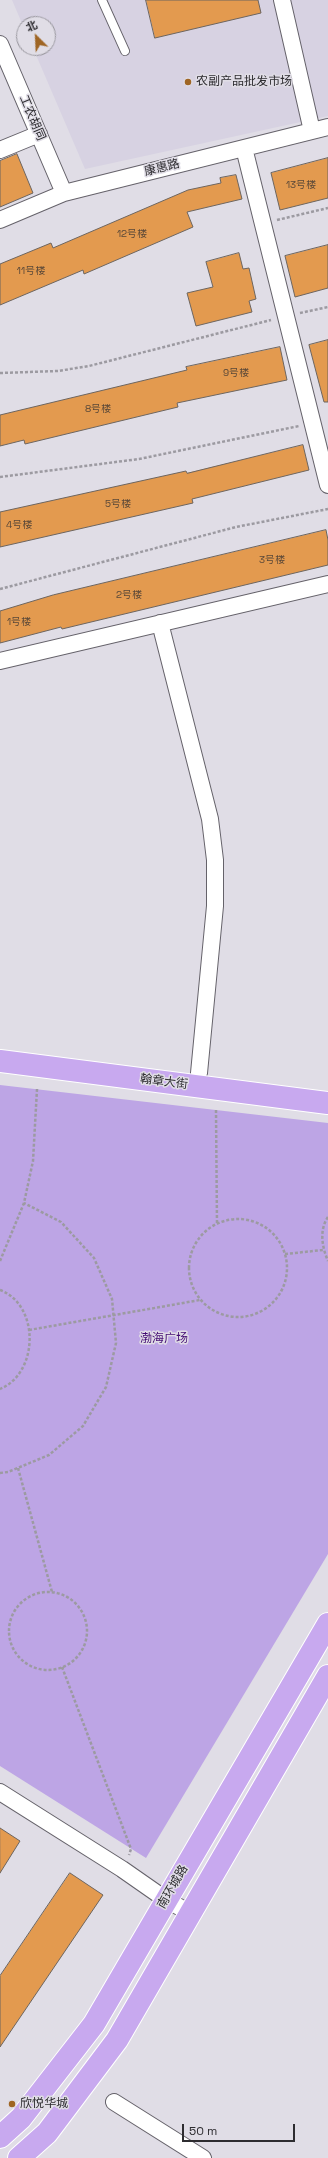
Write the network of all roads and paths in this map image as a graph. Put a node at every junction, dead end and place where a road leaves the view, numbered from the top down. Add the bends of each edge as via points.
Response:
1 (102, 0) edge
2 (282, 0) edge
3 (0, 44) edge
4 (124, 50) dead end
5 (328, 127) edge
6 (312, 131) junction
7 (39, 134) junction
8 (244, 148) junction
9 (0, 150) edge
10 (64, 193) junction
11 (328, 208) edge
12 (0, 220) edge
13 (263, 224) junction
14 (328, 307) edge
15 (286, 316) junction
16 (0, 373) edge
17 (314, 423) junction
18 (0, 477) edge
19 (328, 485) edge
20 (328, 510) edge
21 (328, 584) edge
22 (0, 588) edge
23 (160, 623) junction
24 (0, 661) edge
25 (0, 1050) edge
26 (0, 1060) edge
27 (23, 1064) junction
28 (0, 1068) edge
29 (199, 1073) junction
30 (328, 1088) edge
31 (37, 1089) dead end
32 (328, 1103) edge
33 (216, 1110) dead end
34 (24, 1203) junction
35 (328, 1217) edge
36 (217, 1225) junction
37 (323, 1250) junction
38 (285, 1254) junction
39 (0, 1261) edge
40 (328, 1261) edge
41 (0, 1290) edge
42 (200, 1300) junction
43 (113, 1314) junction
44 (29, 1330) junction
45 (0, 1389) edge
46 (18, 1468) junction
47 (0, 1473) edge
48 (52, 1592) junction
49 (328, 1624) edge
50 (62, 1667) junction
51 (328, 1676) edge
52 (0, 1792) edge
53 (122, 1869) junction
54 (165, 1899) junction
55 (190, 1913) junction
56 (114, 2102) dead end
57 (0, 2137) edge
58 (19, 2158) edge
59 (204, 2158) edge

1 - 4 lane
2 - 6 street
3 - 7 street, 工农胡同
5 - 6 street, 康惠路
6 - 8 street, 康惠路
7 - 9 street
7 - 10 street, 工农胡同
8 - 10 street, 康惠路
8 - 13 street
10 - 12 street, 康惠路
11 - 13 path
13 - 15 street
14 - 15 path
15 - 16 path via 89,366 58,371
15 - 17 street
17 - 18 path via 139,459
17 - 19 street
20 - 22 path via 236,527
21 - 23 street
23 - 24 street
23 - 29 street via 210,819 214,860 215,906
25 - 29 main road, 翰章大街
26 - 27 main road, 翰章大街
27 - 28 main road
27 - 32 main road, 翰章大街
29 - 30 main road, 翰章大街
31 - 34 path via 33,1161
33 - 36 path
34 - 39 path
34 - 43 path via 61,1222 94,1258 112,1299
35 - 37 path via 322,1235
36 - 38 path via 237,1219 252,1221 266,1228 278,1239
36 - 42 path via 207,1230 190,1256 190,1279
37 - 38 path
37 - 40 path
38 - 42 path via 287,1271 284,1287 275,1301 262,1312 246,1317 229,1317 213,1311
41 - 44 path via 18,1303
42 - 43 path
43 - 44 path
43 - 46 path via 116,1343 106,1387 83,1426 49,1455
44 - 45 path via 27,1358 18,1375
46 - 47 path
46 - 48 path
48 - 50 path via 68,1597 78,1606 87,1628 81,1652
48 - 50 path via 32,1595 21,1602 13,1613 9,1626 10,1639 15,1651 35,1668 48,1670
49 - 54 main road, 南环城路
50 - 53 path via 132,1849
51 - 55 main road
52 - 53 street
53 - 54 street
54 - 55 street
54 - 57 main road, 南环城路 via 94,2024 22,2118
55 - 58 main road via 117,2040 47,2133
56 - 59 street

